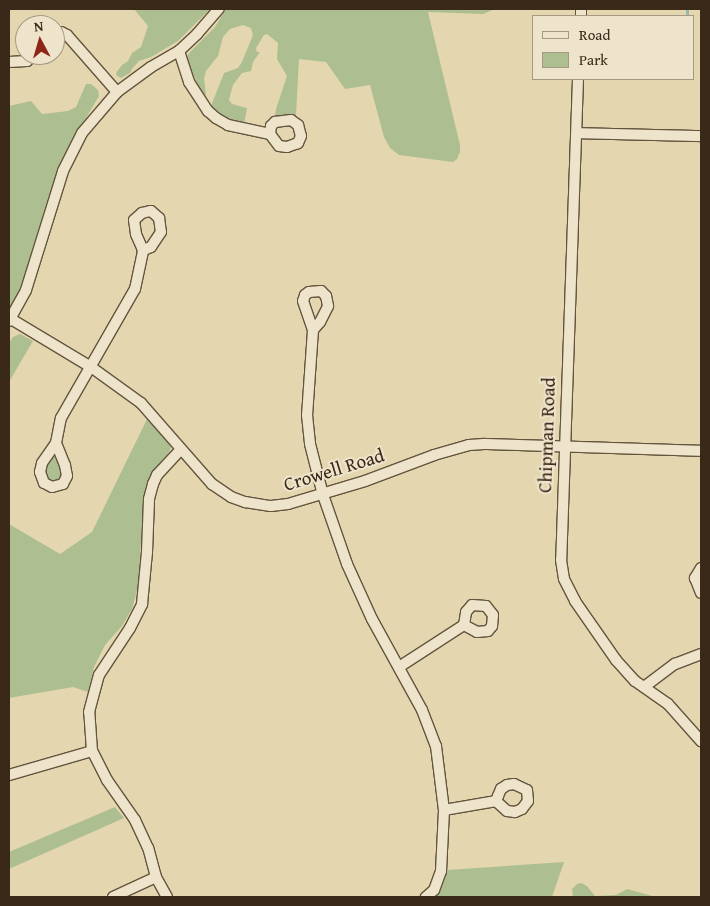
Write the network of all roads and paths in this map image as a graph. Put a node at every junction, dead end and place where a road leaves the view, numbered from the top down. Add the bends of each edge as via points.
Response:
1 (219, 9) edge
2 (65, 34) edge
3 (179, 51) junction
4 (578, 80) edge
5 (117, 92) junction
6 (577, 132) junction
7 (270, 134) dead end
8 (701, 136) edge
9 (143, 250) dead end
10 (10, 320) edge
11 (313, 330) dead end
12 (91, 367) junction
13 (56, 443) dead end
14 (565, 445) junction
15 (181, 449) junction
16 (701, 451) edge
17 (323, 494) junction
18 (701, 568) edge
19 (701, 593) edge
20 (464, 625) dead end
21 (701, 654) edge
22 (399, 668) junction
23 (644, 687) junction
24 (701, 741) edge
25 (92, 751) junction
26 (9, 775) edge
27 (496, 801) dead end
28 (444, 810) junction
29 (156, 877) junction
30 (114, 897) edge
31 (167, 897) edge
32 (426, 897) edge

1 - 3 street
2 - 5 street
3 - 5 street
3 - 7 street via 189,82 208,111 228,125
4 - 6 street, Chipman Road
5 - 10 street via 82,133 66,162 32,275
6 - 8 street
6 - 14 street, Chipman Road
9 - 12 street via 135,289
10 - 12 street, Crowell Road
11 - 17 street via 308,429
12 - 13 street via 61,418
12 - 15 street, Crowell Road via 141,403
14 - 16 street, Crowell Road
14 - 17 street, Crowell Road via 469,445
14 - 23 street, Chipman Road via 560,542 564,578 575,601 616,660
15 - 17 street, Crowell Road via 212,484 245,502 271,506
15 - 25 street via 153,484 142,604 130,628 104,665 93,691 88,712
17 - 22 street via 347,564
18 - 19 street via 694,578
20 - 22 street
21 - 23 street via 675,664
22 - 28 street via 430,727 441,777
23 - 24 street, Chipman Road via 668,704
25 - 26 street
25 - 29 street via 107,780 135,820 148,848
27 - 28 street
28 - 32 street via 441,871 434,890
29 - 30 street
29 - 31 street

